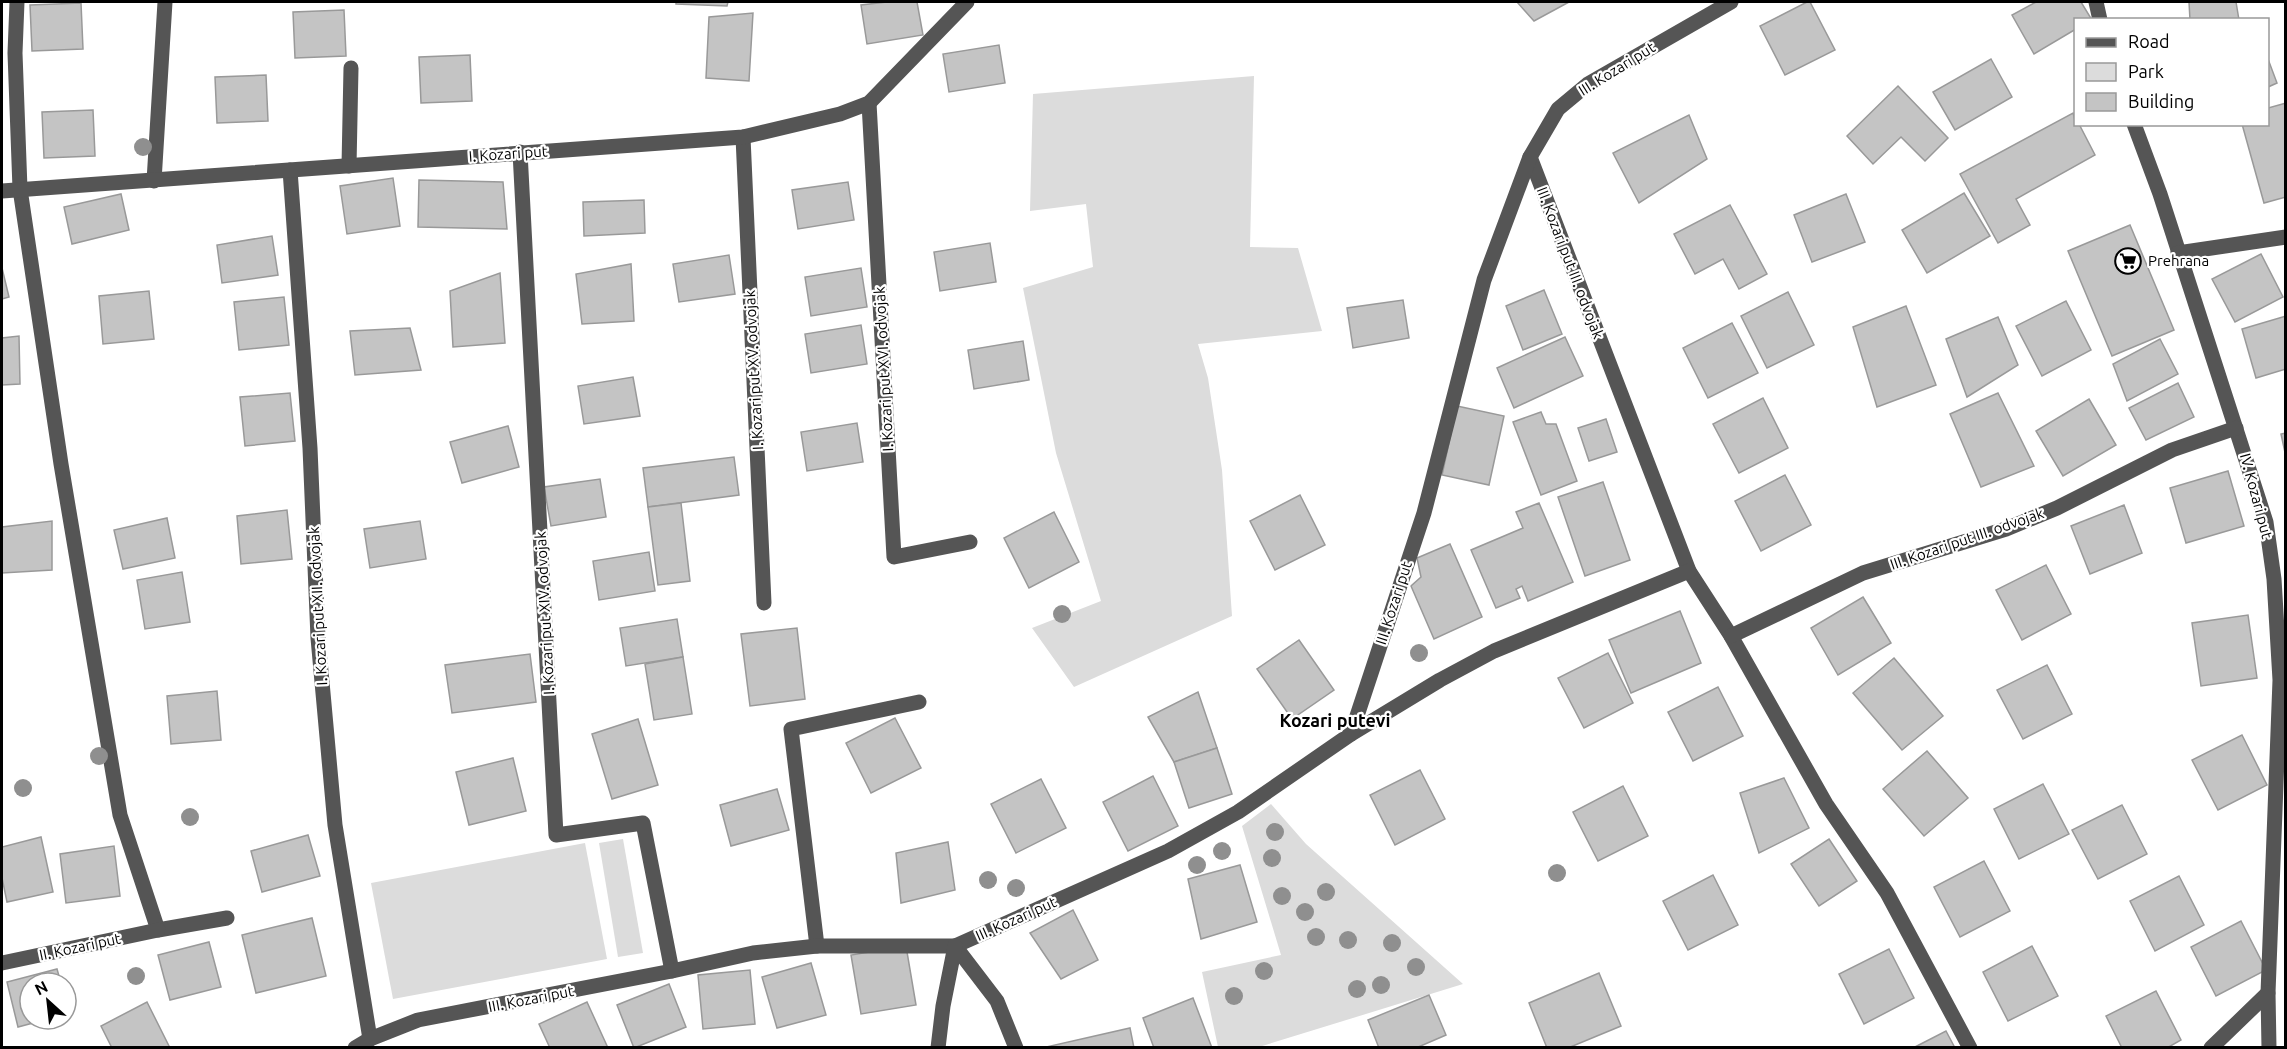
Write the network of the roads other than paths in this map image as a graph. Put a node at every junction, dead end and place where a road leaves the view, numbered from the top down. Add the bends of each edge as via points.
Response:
1 (17, 2) edge
2 (165, 2) edge
3 (966, 2) edge
4 (1731, 2) edge
5 (2096, 2) edge
6 (2100, 18) edge
7 (351, 68) dead end
8 (869, 103) junction
9 (2135, 126) edge
10 (743, 137) junction
11 (520, 152) junction
12 (1530, 157) junction
13 (349, 166) junction
14 (290, 170) junction
15 (154, 181) junction
16 (20, 189) junction
17 (2, 191) edge
18 (2286, 237) edge
19 (2178, 253) junction
20 (2236, 428) junction
21 (970, 543) dead end
22 (1689, 571) junction
23 (764, 603) dead end
24 (1731, 636) junction
25 (919, 702) dead end
26 (1352, 734) junction
27 (227, 918) dead end
28 (158, 930) junction
29 (817, 946) junction
30 (955, 946) junction
31 (2, 963) edge
32 (672, 971) junction
33 (2268, 993) junction
34 (370, 1039) junction
35 (355, 1047) edge
36 (938, 1047) edge
37 (1016, 1047) edge
38 (1970, 1047) edge
39 (2211, 1047) edge
40 (2269, 1047) edge

1 - 16 street
2 - 15 street
3 - 8 street, I. Kozari put
4 - 12 street, III. Kozari put via 1588,84 1558,110
5 - 6 street
7 - 13 street
8 - 10 street, I. Kozari put via 840,114
8 - 21 street, I. Kozari put XVI. odvojak via 894,557
9 - 19 street, IV. Kozari put
10 - 11 street, I. Kozari put
10 - 23 street, I. Kozari put XV. odvojak
11 - 13 street, I. Kozari put
11 - 32 street, I. Kozari put XIV. odvojak via 556,835 643,823
12 - 22 street, III. Kozari put III. odvojak
12 - 26 street, III. Kozari put via 1484,280 1424,513
13 - 14 street, I. Kozari put
14 - 15 street, I. Kozari put
14 - 34 street, I. Kozari put XII. odvojak via 310,448 318,638 334,825
15 - 16 street, I. Kozari put
16 - 17 street, I. Kozari put
16 - 28 street via 120,815
18 - 19 street
19 - 20 street, IV. Kozari put
20 - 24 street, III. Kozari put III. odvojak via 2172,450 2006,529 1863,573
20 - 33 street, IV. Kozari put via 2266,522 2279,657
22 - 24 street, III. Kozari put III. odvojak
22 - 26 street via 1494,651
24 - 38 street, III. Kozari put III. odvojak via 1826,804 1887,893
25 - 29 street via 791,729
26 - 30 street, III. Kozari put via 1238,812 1168,851
27 - 28 street
28 - 31 street, II. Kozari put
29 - 30 street, III. Kozari put
29 - 32 street, III. Kozari put via 753,953
30 - 36 street
30 - 37 street via 997,1001
32 - 34 street, III. Kozari put via 418,1020
33 - 39 street
33 - 40 street, IV. Kozari put
34 - 35 street, III. Kozari put

